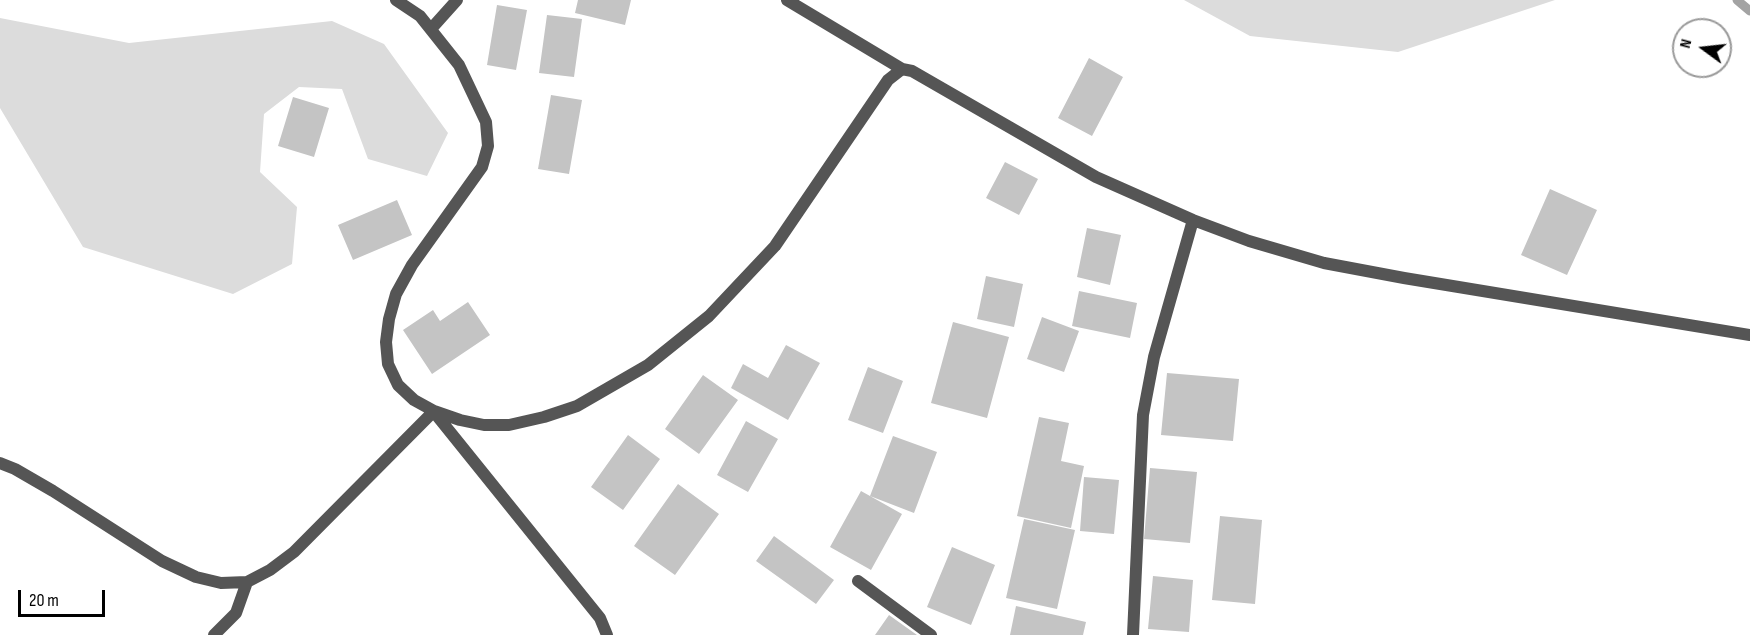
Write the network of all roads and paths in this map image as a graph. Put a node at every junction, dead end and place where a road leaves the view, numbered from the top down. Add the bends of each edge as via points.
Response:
1 (396, 0) edge
2 (457, 0) edge
3 (787, 0) edge
4 (431, 29) junction
5 (902, 69) junction
6 (1193, 220) junction
7 (1750, 335) edge
8 (434, 411) junction
9 (0, 464) edge
10 (858, 581) dead end
11 (246, 582) junction
12 (214, 635) edge
13 (607, 635) edge
14 (931, 635) edge
15 (1133, 635) edge

1 - 4 street
2 - 4 street
3 - 5 street
4 - 8 street via 459,65 486,122 488,146 472,183 411,265 389,319 388,364 398,385
5 - 6 street via 912,71 1096,177
5 - 8 street via 888,80 775,246 708,316 648,365 577,406 509,425 484,425
6 - 7 street via 1324,262
6 - 15 street via 1154,357 1143,415
8 - 11 street via 294,552
8 - 13 street via 600,618
9 - 11 street via 53,491 162,561 221,584
10 - 14 street
11 - 12 street via 236,613

